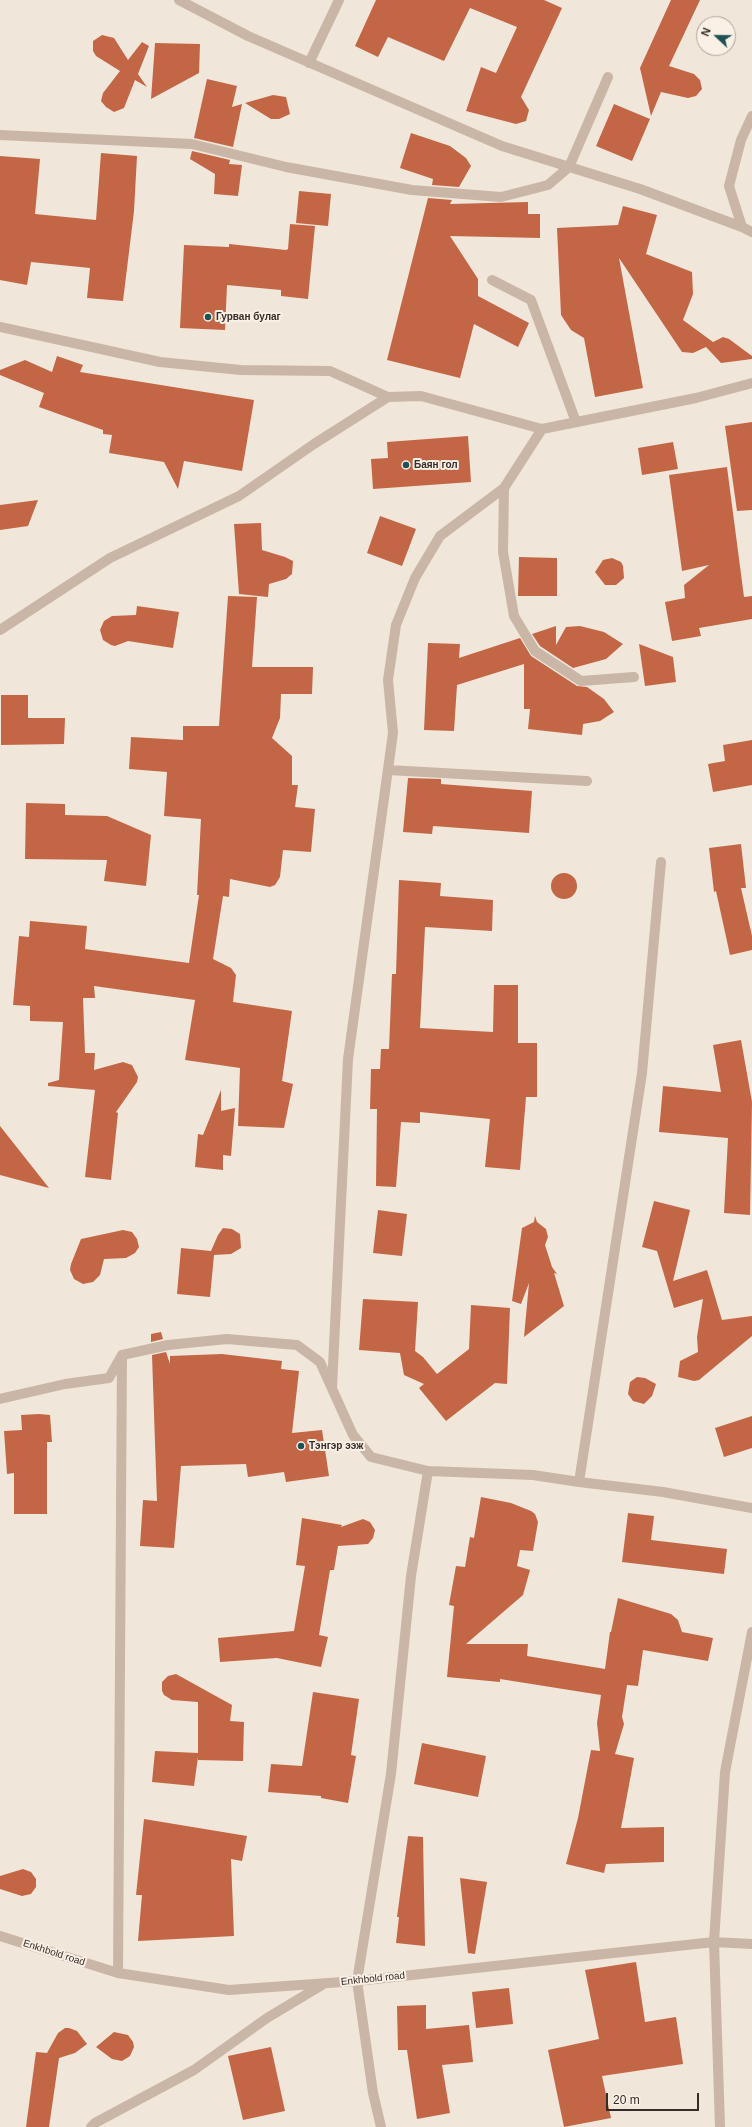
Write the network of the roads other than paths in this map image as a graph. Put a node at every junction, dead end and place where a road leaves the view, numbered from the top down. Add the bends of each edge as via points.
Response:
1 (179, 0) edge
2 (339, 0) edge
3 (309, 62) junction
4 (608, 77) dead end
5 (752, 116) edge
6 (0, 135) edge
7 (569, 167) junction
8 (742, 227) junction
9 (752, 232) edge
10 (492, 280) dead end
11 (0, 327) edge
12 (752, 384) edge
13 (388, 397) junction
14 (576, 422) junction
15 (542, 429) junction
16 (504, 488) junction
17 (0, 630) edge
18 (634, 677) dead end
19 (388, 770) junction
20 (587, 781) dead end
21 (661, 862) dead end
22 (122, 1355) junction
23 (332, 1390) junction
24 (0, 1399) edge
25 (428, 1471) junction
26 (579, 1482) junction
27 (752, 1508) edge
28 (752, 1632) edge
29 (0, 1936) edge
30 (714, 1942) junction
31 (752, 1944) edge
32 (118, 1973) junction
33 (357, 1981) junction
34 (325, 1983) junction
35 (91, 2127) edge
36 (381, 2127) edge
37 (720, 2127) edge

1 - 3 street via 248,36
2 - 3 street
3 - 7 street via 502,146
4 - 7 street
5 - 8 street via 741,140 729,186
6 - 7 street via 192,144 286,167 412,190 501,197 548,185
7 - 8 street via 640,189
8 - 9 street
10 - 14 street via 531,300
11 - 13 street via 160,362 241,370 330,371
12 - 14 street
13 - 15 street via 421,396
13 - 17 street via 239,496 110,558
14 - 15 street
15 - 16 street
16 - 18 street via 503,552 514,616 534,651 581,681
16 - 19 street via 440,536 415,578 398,618 388,680 393,732
19 - 20 street
19 - 23 street via 348,1059
21 - 26 street via 642,1073
22 - 23 street via 168,1345 227,1339 297,1345 320,1362
22 - 24 street via 109,1378 66,1384
22 - 32 street
23 - 25 street via 353,1435 371,1457
25 - 26 street via 533,1475
25 - 33 street via 411,1576 391,1774
26 - 27 street via 663,1492
28 - 30 street via 725,1772
29 - 32 street, Enkhbold road
30 - 31 street, Enkhbold road
30 - 33 street, Enkhbold road
30 - 37 street
32 - 34 street, Enkhbold road via 229,1990
33 - 34 street, Enkhbold road
33 - 36 street via 373,2093
34 - 35 street via 267,2018 194,2070

